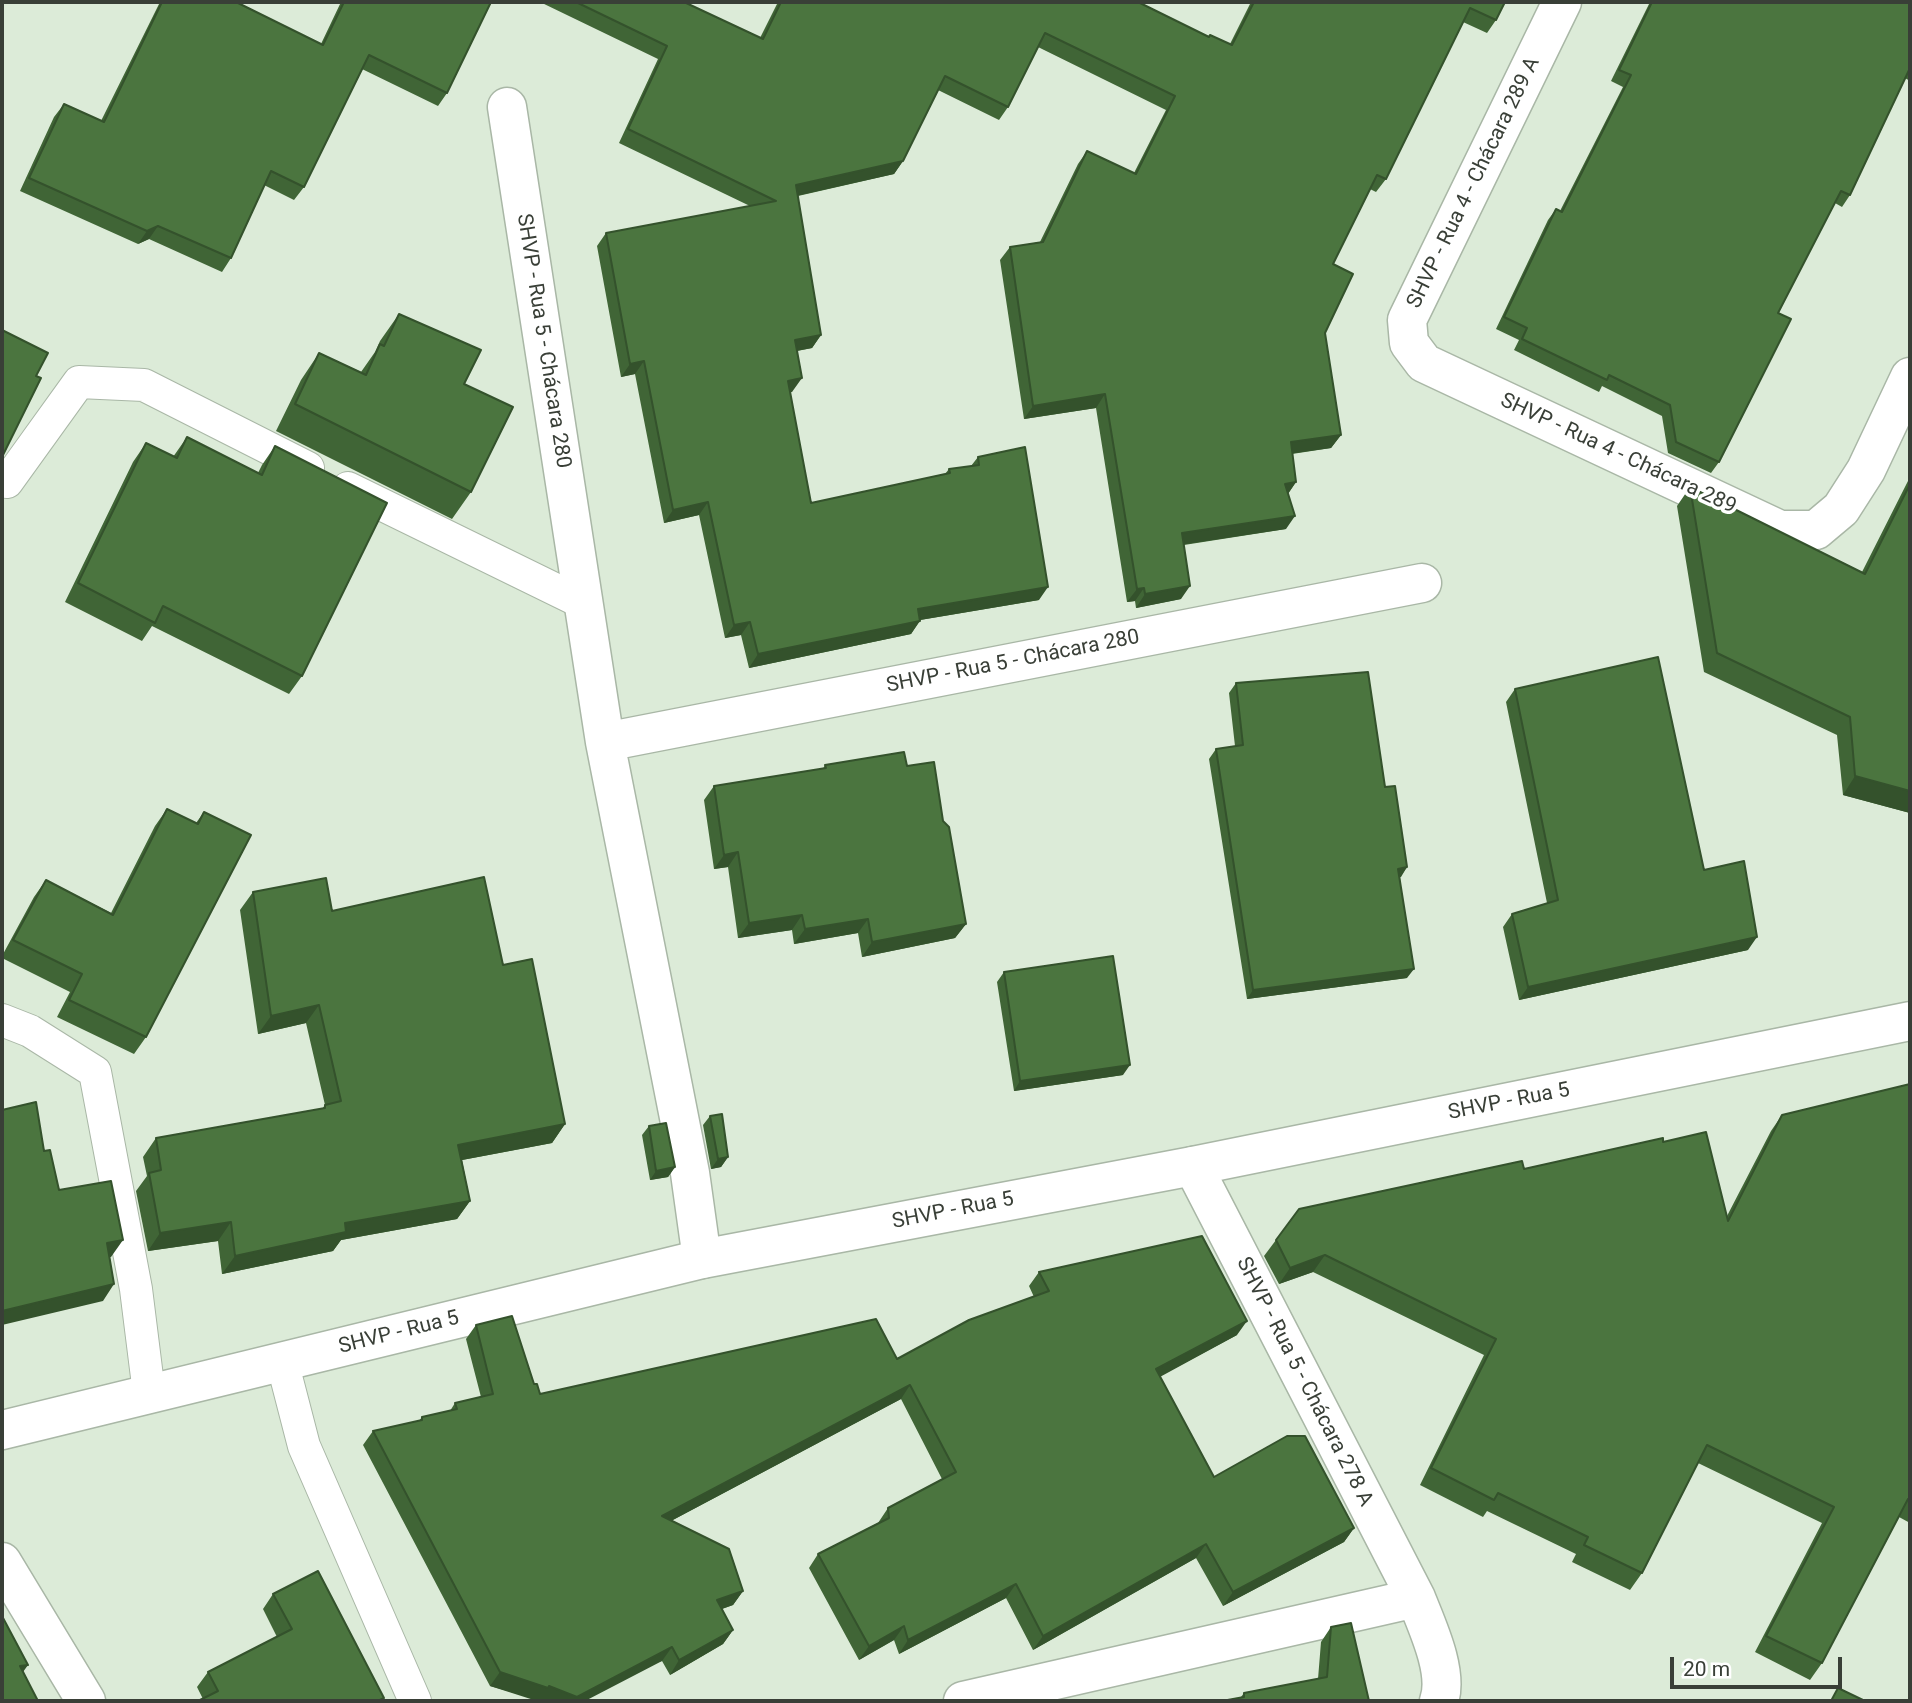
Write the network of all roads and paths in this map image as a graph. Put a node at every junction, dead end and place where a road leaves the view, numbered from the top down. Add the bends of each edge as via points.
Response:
1 (1562, 2) edge
2 (507, 107) dead end
3 (1424, 363) joint
4 (1910, 377) edge
5 (7, 482) dead end
6 (1422, 583) dead end
7 (583, 603) junction
8 (605, 742) junction
9 (2, 1020) edge
10 (1910, 1021) edge
11 (1193, 1166) junction
12 (702, 1259) junction
13 (282, 1361) junction
14 (149, 1392) junction
15 (2, 1430) edge
16 (2, 1562) edge
17 (1416, 1598) junction
18 (86, 1701) edge
19 (415, 1701) edge
20 (963, 1701) edge
21 (1439, 1701) edge

1 - 3 street, SHVP - Rua 4 - Chácara 289 A via 1407,320 1409,343
2 - 7 street, SHVP - Rua 5 - Chácara 280
3 - 4 street, SHVP - Rua 4 - Chácara 289 via 1780,530 1816,530 1841,509 1866,470
5 - 7 lane via 79,382 144,385
6 - 8 street, SHVP - Rua 5 - Chácara 280
7 - 8 street, SHVP - Rua 5 - Chácara 280
8 - 12 street, SHVP - Rua 5 - Chácara 280 via 690,1173
9 - 14 lane via 30,1031 95,1072 136,1289
10 - 11 street, SHVP - Rua 5
11 - 12 street, SHVP - Rua 5
11 - 17 street, SHVP - Rua 5 - Chácara 278 A
12 - 13 street, SHVP - Rua 5
13 - 14 street, SHVP - Rua 5
13 - 19 lane via 304,1446
14 - 15 street, SHVP - Rua 5
16 - 18 street
17 - 20 street
17 - 21 street, SHVP - Rua 5 - Chácara 278 A via 1436,1651 1442,1692

